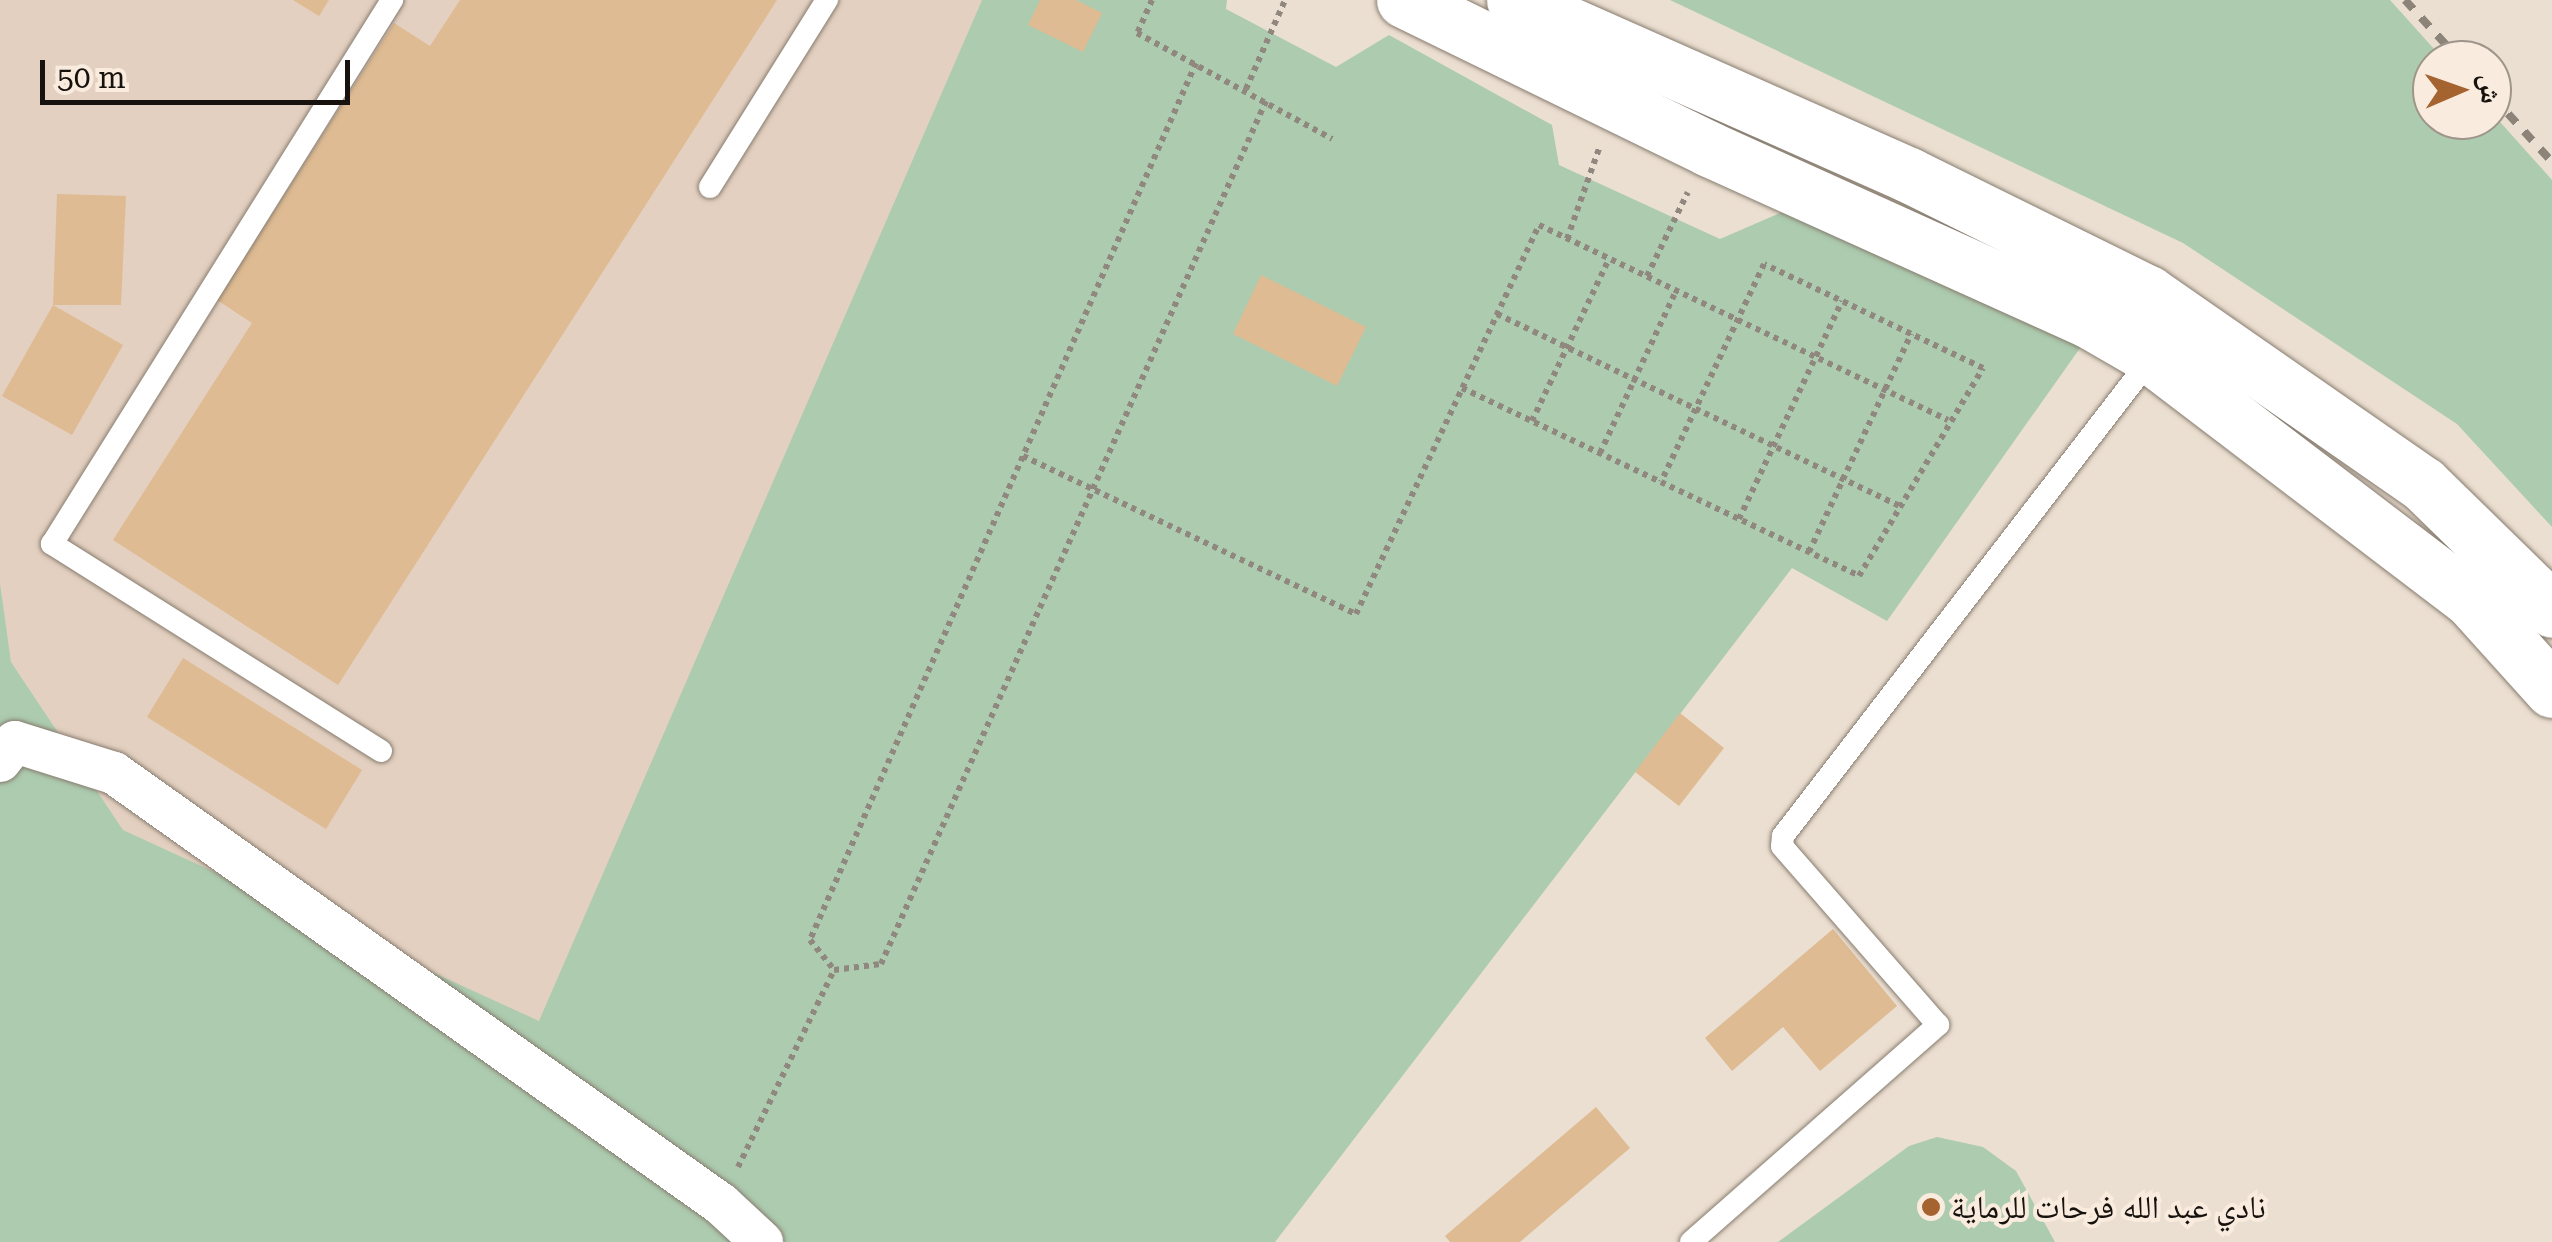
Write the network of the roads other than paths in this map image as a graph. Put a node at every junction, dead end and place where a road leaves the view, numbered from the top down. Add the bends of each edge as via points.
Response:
1 (392, 0) edge
2 (826, 0) edge
3 (1404, 0) edge
4 (1514, 0) edge
5 (710, 187) dead end
6 (2152, 357) junction
7 (2552, 610) edge
8 (2552, 690) edge
9 (381, 751) dead end
10 (0, 762) edge
11 (762, 1242) edge
12 (1691, 1242) edge

1 - 9 lane via 52,544
2 - 5 lane
3 - 6 highway via 1709,149 2088,320
4 - 7 highway via 1910,175 2148,293 2424,484
6 - 8 highway via 2472,600
6 - 12 lane via 1783,836 1782,846 1938,1025
10 - 11 street via 15,742 114,773 720,1204

